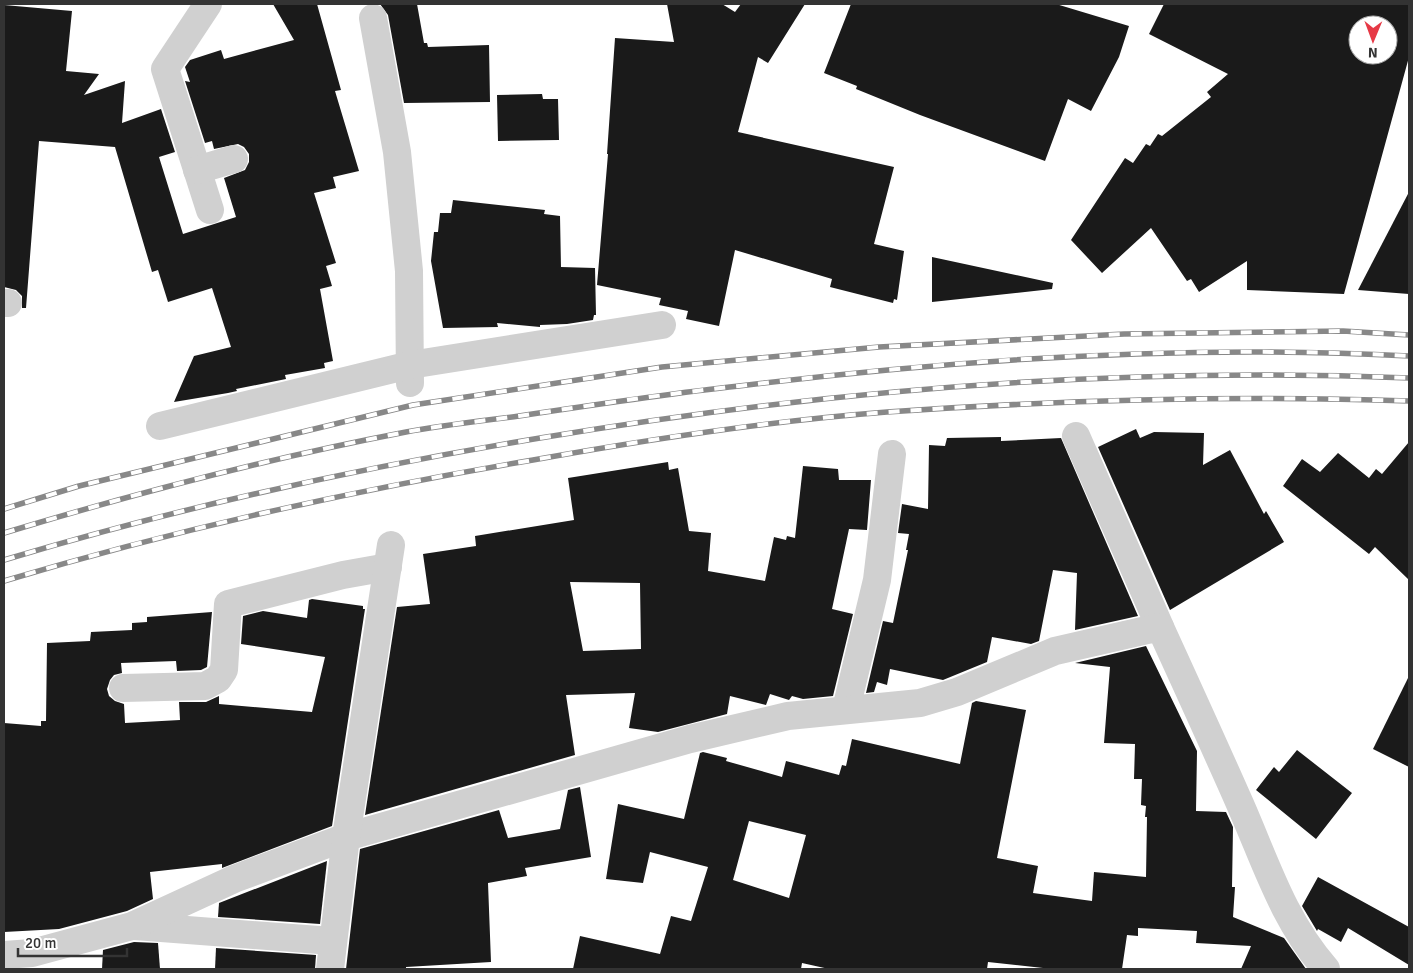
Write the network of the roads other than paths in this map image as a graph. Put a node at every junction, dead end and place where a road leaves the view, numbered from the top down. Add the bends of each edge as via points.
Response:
1 (208, 4) edge
2 (373, 18) dead end
3 (234, 159) dead end
4 (197, 170) junction
5 (210, 210) dead end
6 (662, 325) dead end
7 (410, 375) junction
8 (160, 426) dead end
9 (1076, 436) dead end
10 (892, 454) dead end
11 (1160, 627) junction
12 (124, 688) dead end
13 (846, 710) junction
14 (346, 837) junction
15 (132, 926) junction
16 (332, 941) junction
17 (4, 955) edge
18 (330, 969) edge
19 (1326, 969) edge

1 - 4 street via 165,69
2 - 7 street via 400,182 409,271
3 - 4 street
4 - 5 street
6 - 7 street
7 - 8 street
9 - 11 street
10 - 13 street via 877,580
11 - 13 street via 1055,651 957,692 920,703
11 - 19 street via 1241,806 1267,874 1288,916
12 - 14 street via 205,686 224,670 228,604 343,575 389,556
13 - 14 street via 788,716 690,739
14 - 15 street via 234,879
14 - 16 street
15 - 16 street
15 - 17 street via 32,953
16 - 18 street

